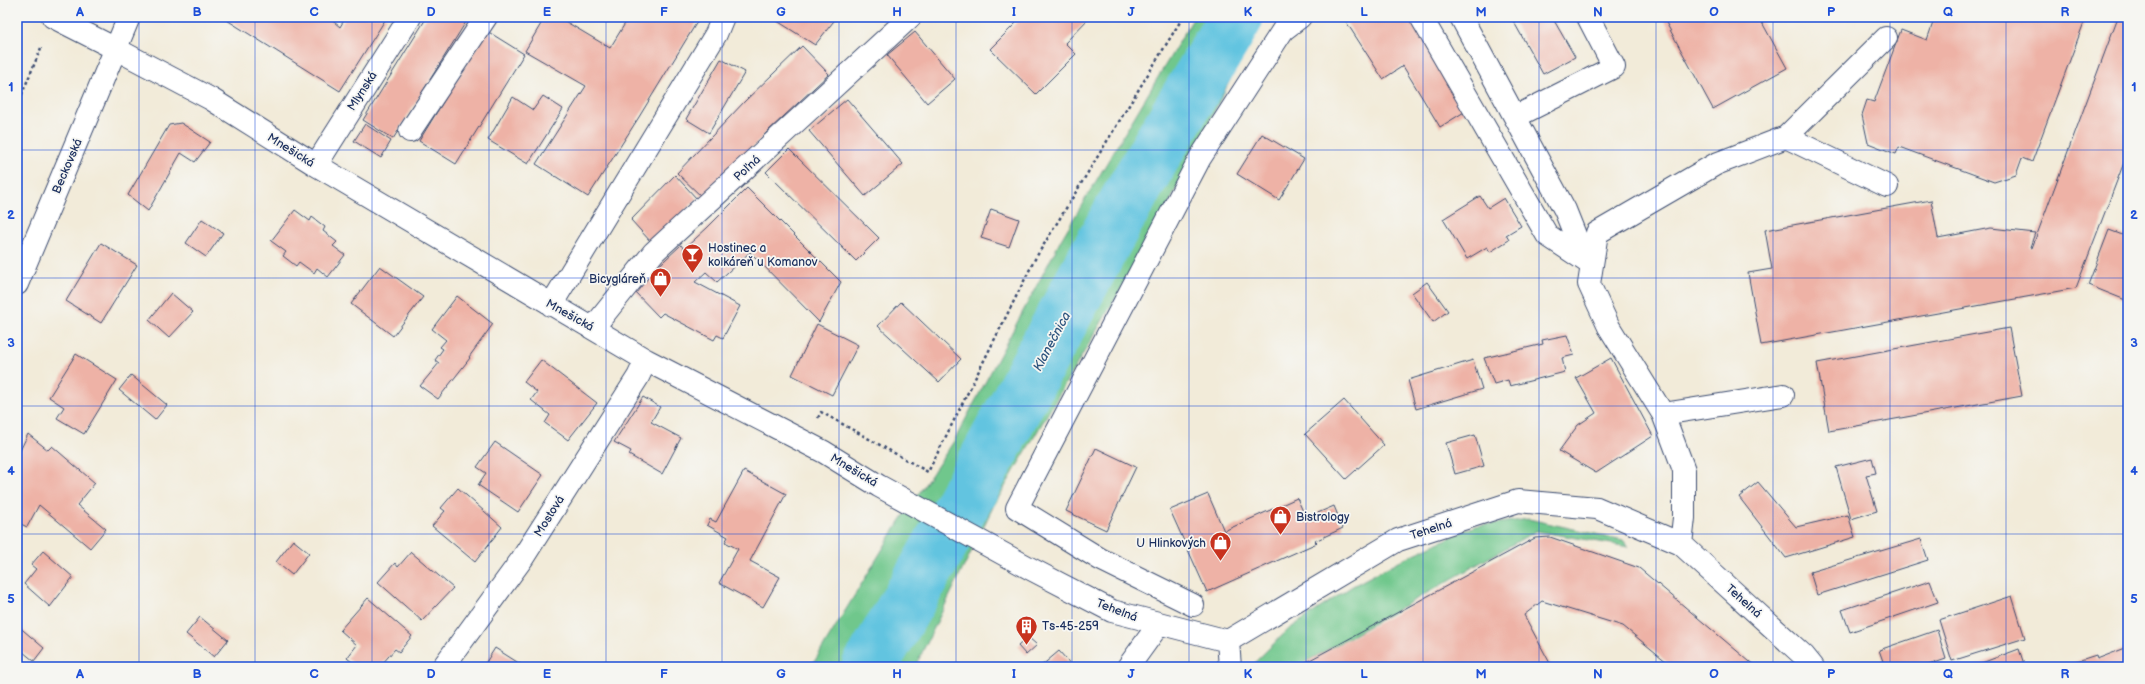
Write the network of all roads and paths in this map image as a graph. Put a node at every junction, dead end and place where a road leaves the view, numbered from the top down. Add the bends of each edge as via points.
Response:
1 (53, 17) edge
2 (129, 17) edge
3 (410, 17) edge
4 (486, 17) edge
5 (723, 17) edge
6 (910, 17) edge
7 (1183, 17) edge
8 (1300, 17) edge
9 (1421, 17) edge
10 (1461, 17) edge
11 (1588, 17) edge
12 (1886, 38) dead end
13 (41, 48) dead end
14 (116, 49) junction
15 (17, 106) edge
16 (1515, 117) junction
17 (410, 131) dead end
18 (1786, 136) junction
19 (316, 165) junction
20 (1887, 186) dead end
21 (1589, 262) junction
22 (17, 284) edge
23 (551, 305) junction
24 (593, 328) junction
25 (646, 360) junction
26 (1782, 394) dead end
27 (821, 412) dead end
28 (1663, 414) junction
29 (1681, 544) junction
30 (1031, 569) joint
31 (1193, 605) dead end
32 (1159, 624) junction
33 (1228, 641) junction
34 (443, 667) edge
35 (1128, 667) edge
36 (1230, 667) edge
37 (1813, 667) edge

1 - 14 street, Mnešická
2 - 14 street, Beckovská
3 - 19 street, Mlynská
4 - 17 street
5 - 23 street via 716,34
6 - 24 street, Poľná via 654,252
7 - 27 path via 1035,259 928,472
8 - 31 street via 1283,30 1200,158 1017,508 1100,559
9 - 21 street via 1547,235
10 - 16 street
11 - 16 street via 1614,67
12 - 18 street
13 - 15 path
14 - 19 street, Mnešická via 212,99
14 - 22 street, Beckovská
16 - 21 street via 1566,210
18 - 20 street
18 - 21 street via 1716,164 1597,233
19 - 23 street, Mnešická
21 - 28 street via 1589,284 1609,328
23 - 24 street, Mnešická
24 - 25 street, Mnešická
25 - 30 street, Mnešická via 824,452 879,486
25 - 34 street, Mostová via 638,377 522,559
26 - 28 street
28 - 29 street via 1684,470
29 - 33 street, Tehelná via 1597,508 1518,501 1398,540
29 - 37 street, Tehelná
30 - 32 street, Tehelná via 1112,611
32 - 33 street, Tehelná
32 - 35 street
33 - 36 street

